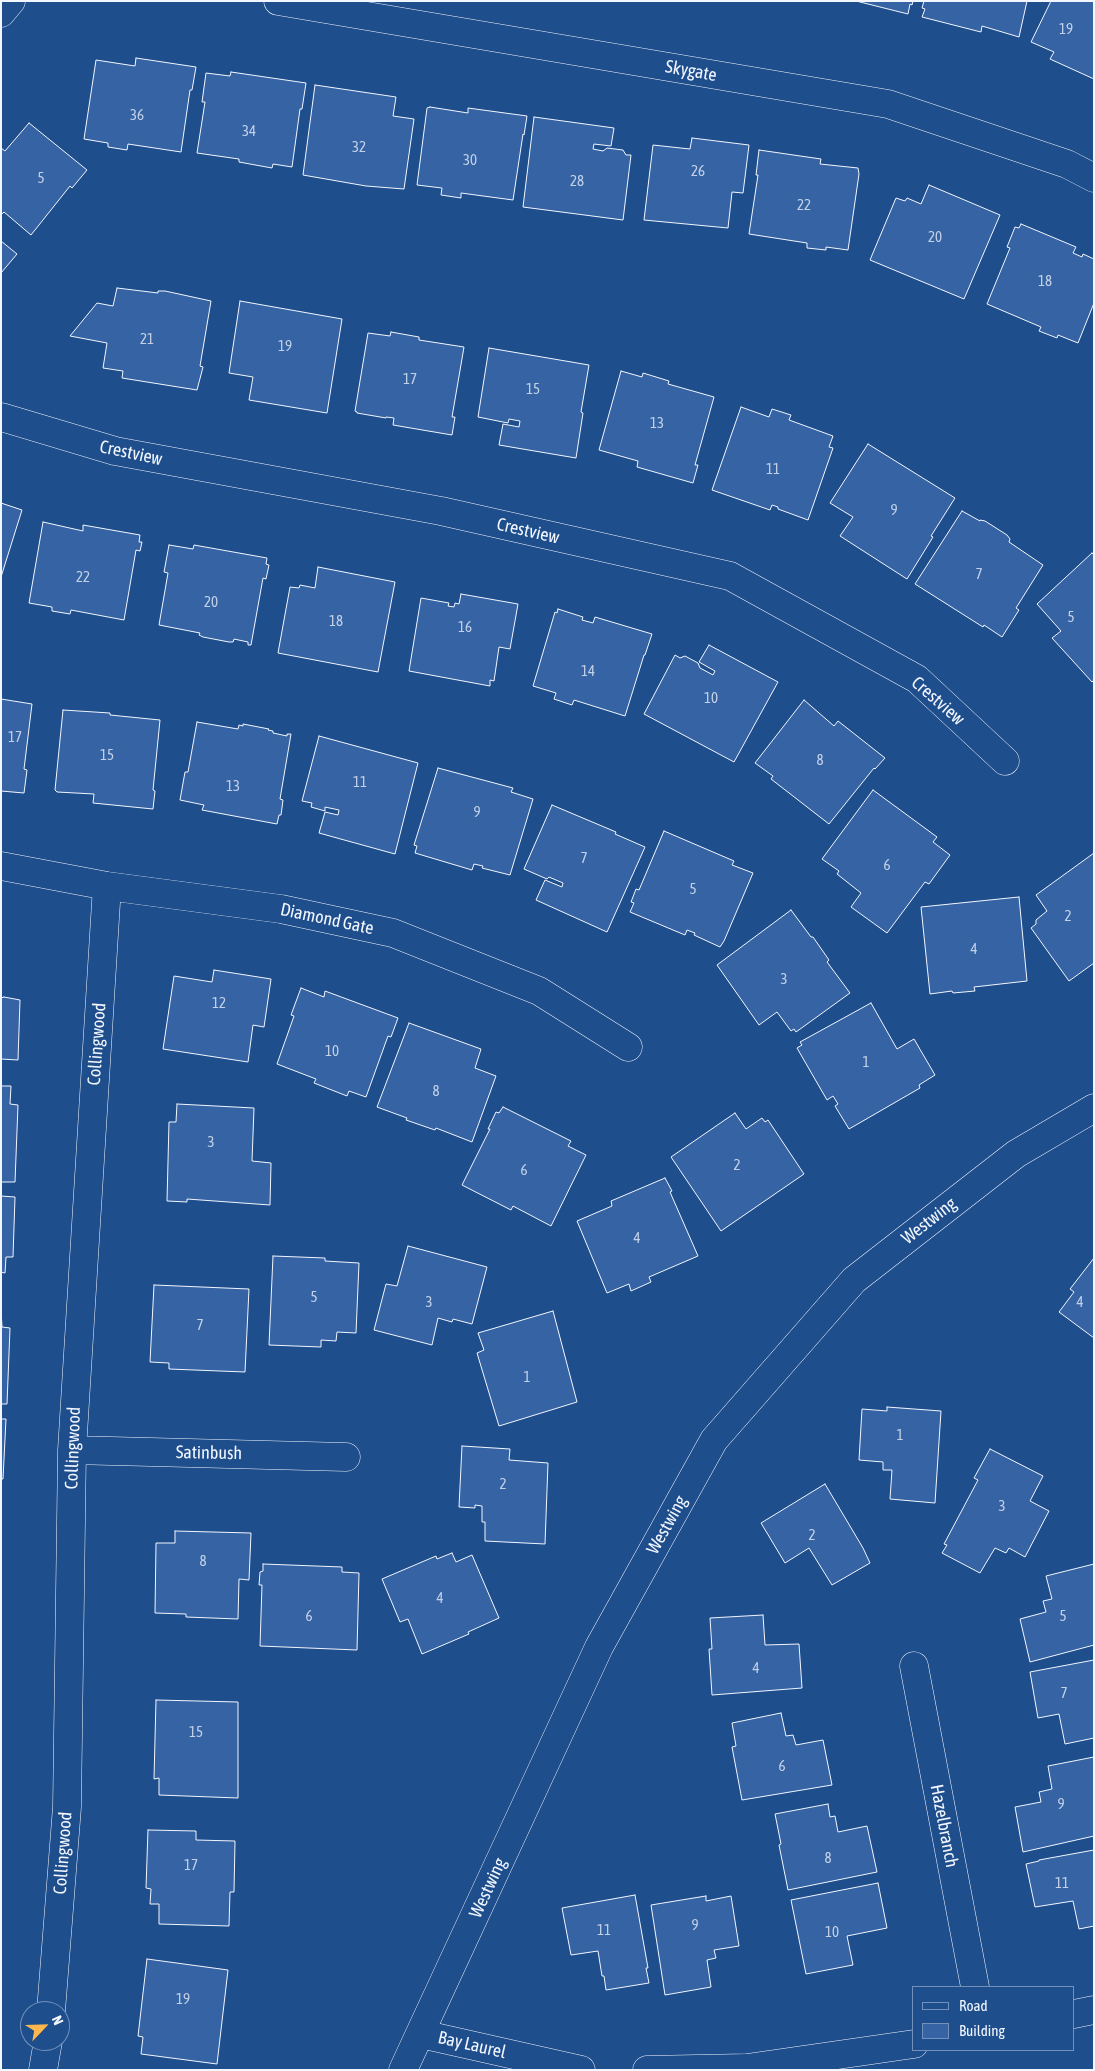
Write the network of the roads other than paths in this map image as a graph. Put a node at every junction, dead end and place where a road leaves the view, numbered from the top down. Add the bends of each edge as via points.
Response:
1 (11, 1) edge
2 (278, 1) edge
3 (1, 13) edge
4 (1094, 178) edge
5 (1, 417) edge
6 (1005, 761) dead end
7 (1, 866) edge
8 (106, 886) junction
9 (628, 1047) dead end
10 (1094, 1108) edge
11 (72, 1450) junction
12 (346, 1457) dead end
13 (914, 1666) dead end
14 (975, 1986) edge
15 (52, 2001) edge
16 (1094, 2010) edge
17 (1075, 2014) edge
18 (421, 2034) junction
19 (912, 2044) edge
20 (46, 2051) edge
21 (43, 2070) edge
22 (404, 2070) edge
23 (581, 2070) edge
24 (647, 2070) edge

1 - 3 street
2 - 4 street, Skygate via 888,104 1067,164
5 - 6 street, Crestview via 115,451 441,511 730,576 917,679
7 - 8 street, Diamond Gate
8 - 9 street, Diamond Gate via 281,909 393,933 539,991
8 - 11 street, Collingwood
10 - 18 street, Westwing via 1016,1154 854,1280 714,1440 598,1647
11 - 12 street, Satinbush
11 - 15 street, Collingwood via 67,1807
13 - 14 street, Hazelbranch
16 - 17 street
18 - 22 street, Westwing
18 - 23 street, Bay Laurel
19 - 24 street via 747,2068
20 - 21 street

